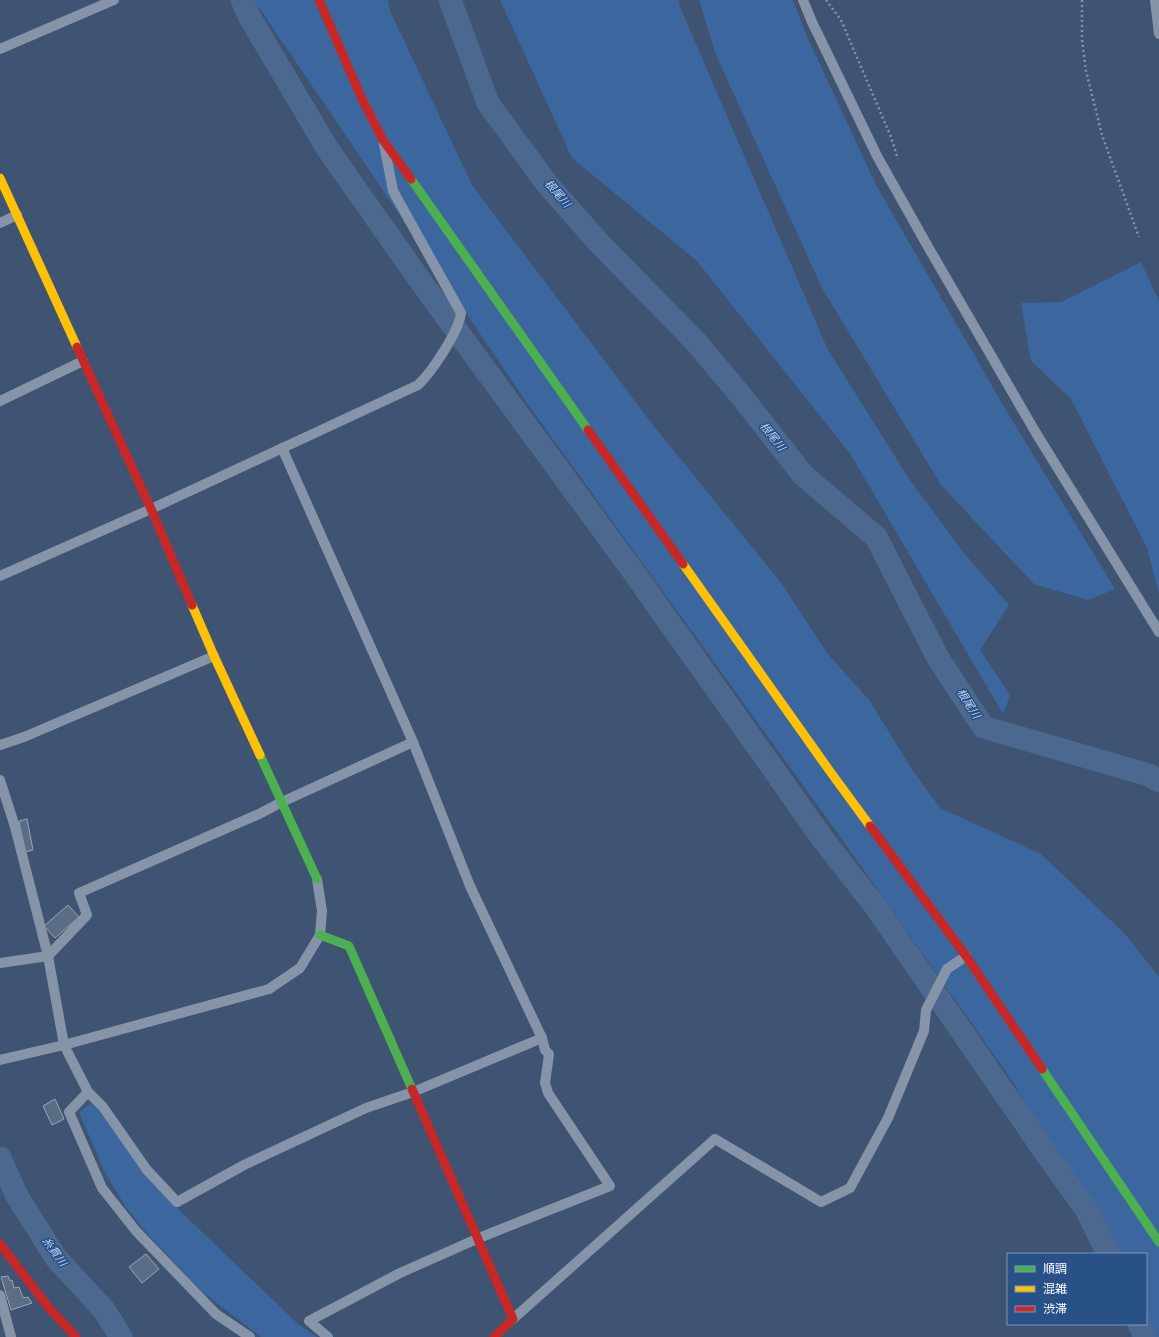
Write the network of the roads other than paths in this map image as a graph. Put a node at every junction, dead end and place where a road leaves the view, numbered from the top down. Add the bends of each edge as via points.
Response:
1 (114, 0) edge
2 (319, 0) edge
3 (803, 0) edge
4 (1156, 0) edge
5 (1159, 34) edge
6 (0, 49) edge
7 (383, 140) junction
8 (0, 178) edge
9 (17, 215) junction
10 (0, 223) edge
11 (83, 361) junction
12 (0, 401) edge
13 (282, 448) junction
14 (151, 509) junction
15 (0, 576) edge
16 (1159, 632) edge
17 (214, 656) junction
18 (413, 742) junction
19 (0, 745) edge
20 (0, 780) edge
21 (282, 802) junction
22 (317, 879) joint
23 (320, 934) junction
24 (48, 956) junction
25 (966, 956) junction
26 (0, 963) edge
27 (542, 1038) junction
28 (64, 1046) junction
29 (0, 1060) edge
30 (88, 1092) junction
31 (413, 1092) junction
32 (479, 1238) junction
33 (1159, 1242) edge
34 (0, 1246) edge
35 (0, 1295) edge
36 (514, 1319) junction
37 (4, 1322) edge
38 (11, 1337) edge
39 (76, 1337) edge
40 (250, 1337) edge
41 (328, 1337) edge
42 (494, 1337) edge

1 - 6 street
2 - 7 street via 362,99
3 - 16 street via 876,156 1036,433
4 - 5 street
7 - 13 street via 393,191 461,312 460,320 426,378 418,386
7 - 25 street via 829,770
8 - 9 street
9 - 10 street
9 - 11 street
11 - 12 street
11 - 14 street
13 - 14 street
13 - 18 street
14 - 15 street
14 - 17 street
17 - 19 street
17 - 21 street
18 - 21 street
18 - 27 street via 470,886
20 - 24 street via 15,827
21 - 22 street
21 - 24 street via 80,894 87,915
22 - 23 street via 322,911
23 - 28 street via 300,968 270,989
23 - 31 street via 349,946
24 - 26 street
24 - 28 street
25 - 33 street
25 - 36 street via 947,969 926,1010 924,1031 888,1118 850,1188 821,1202 715,1139
27 - 31 street
27 - 32 street via 545,1050 549,1054 545,1083 548,1093 610,1186
28 - 29 street
28 - 30 street
30 - 31 street via 103,1107 147,1170 177,1202 244,1165 366,1108
30 - 40 street via 69,1112 102,1188 145,1242 216,1314
31 - 32 street
32 - 36 street
32 - 41 street via 400,1273 309,1321
34 - 39 street via 49,1308
35 - 37 street
36 - 42 street
37 - 38 street

